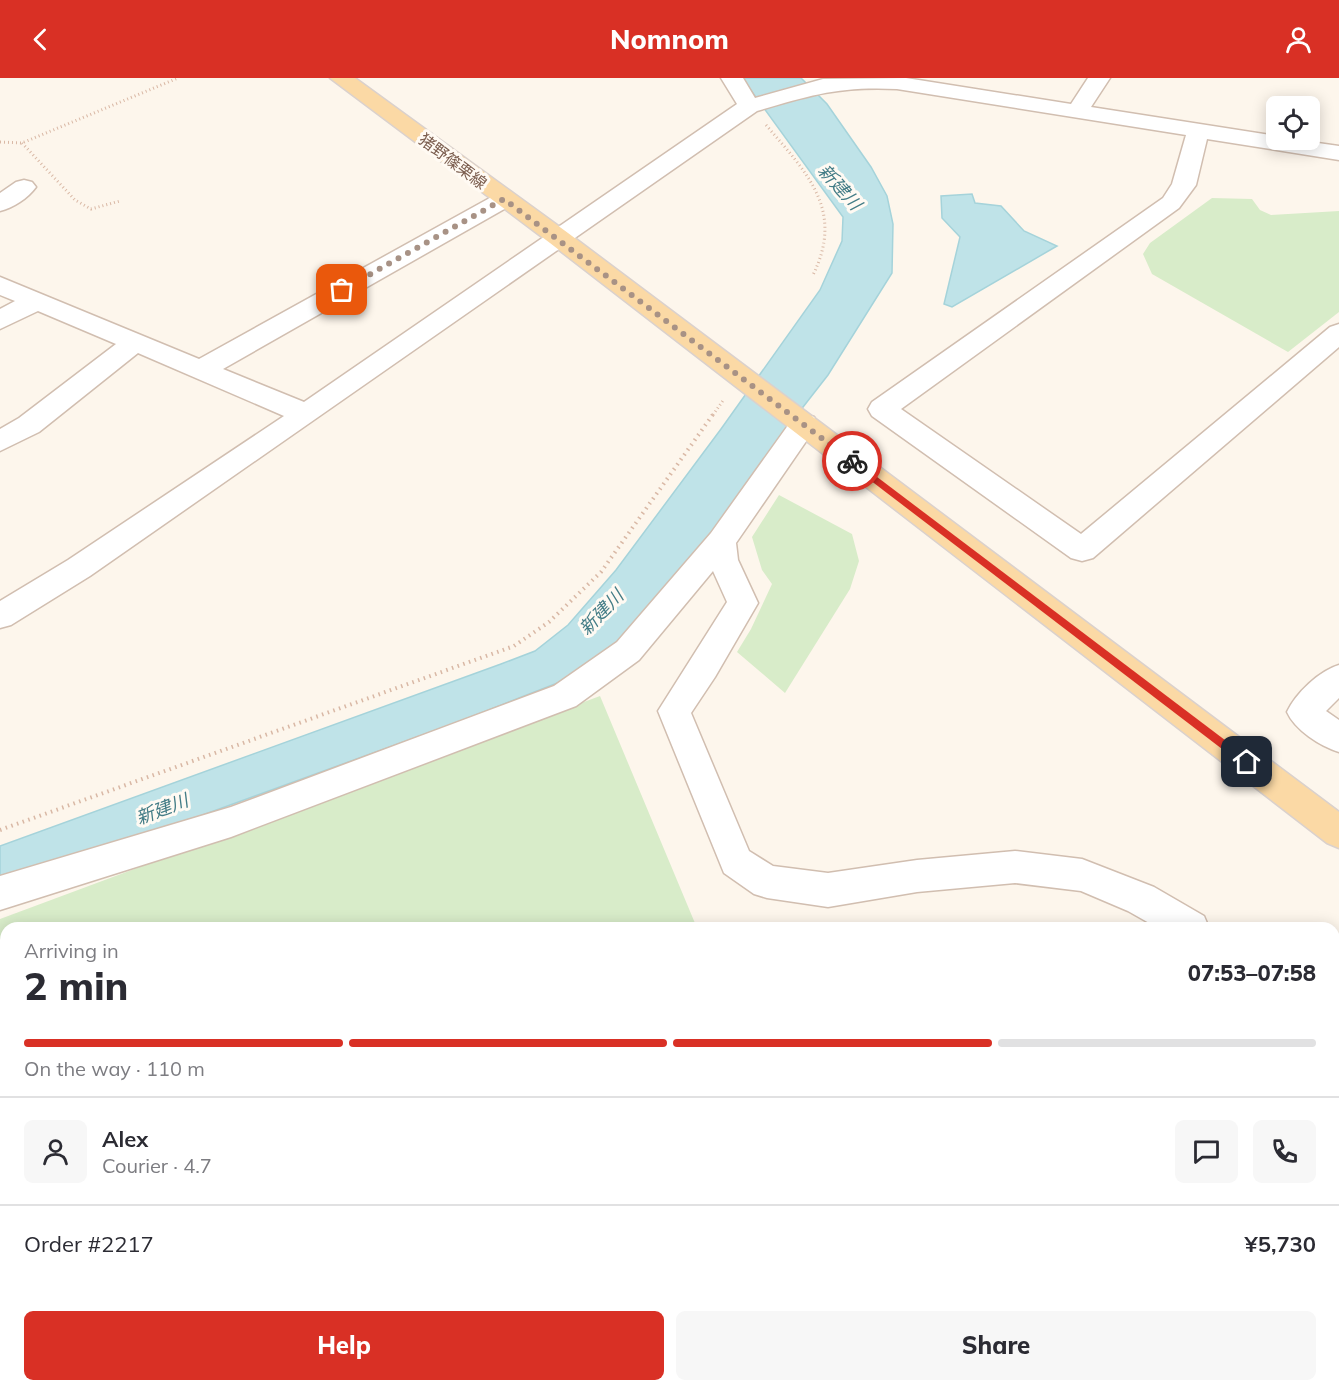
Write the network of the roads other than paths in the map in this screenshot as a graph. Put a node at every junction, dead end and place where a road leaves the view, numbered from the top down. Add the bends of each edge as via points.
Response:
1 (341, 78) edge
2 (732, 78) edge
3 (1099, 78) edge
4 (821, 81) edge
5 (749, 106) junction
6 (1077, 111) junction
7 (1198, 131) junction
8 (1339, 153) edge
9 (24, 187) dead end
10 (504, 199) junction
11 (0, 204) edge
12 (559, 238) junction
13 (0, 285) edge
14 (36, 301) junction
15 (0, 320) edge
16 (1339, 333) edge
17 (134, 343) junction
18 (200, 370) junction
19 (306, 414) junction
20 (804, 424) junction
21 (0, 441) edge
22 (722, 541) junction
23 (0, 616) edge
24 (1339, 678) edge
25 (1339, 738) edge
26 (1339, 832) edge
27 (0, 893) edge
28 (1181, 922) edge

1 - 10 main road, 猪野篠栗線
2 - 5 street
3 - 6 street
4 - 5 street
4 - 6 street via 897,83
5 - 12 street
6 - 7 street
7 - 8 street
7 - 16 street via 1184,185 1171,203 882,409 1082,550
9 - 11 street
10 - 12 main road, 猪野篠栗線
10 - 18 street
12 - 19 street
12 - 20 main road, 猪野篠栗線
13 - 14 street
14 - 15 street
14 - 17 street
17 - 18 street
17 - 21 street via 29,425
18 - 19 street
19 - 23 street via 79,568
20 - 22 street
20 - 26 main road, 猪野篠栗線
22 - 27 street via 628,651 565,696 231,822
22 - 28 street via 723,560 743,603 674,711 736,862 767,882 828,890 917,876 1015,867 1082,875 1141,899
24 - 25 street via 1303,712

